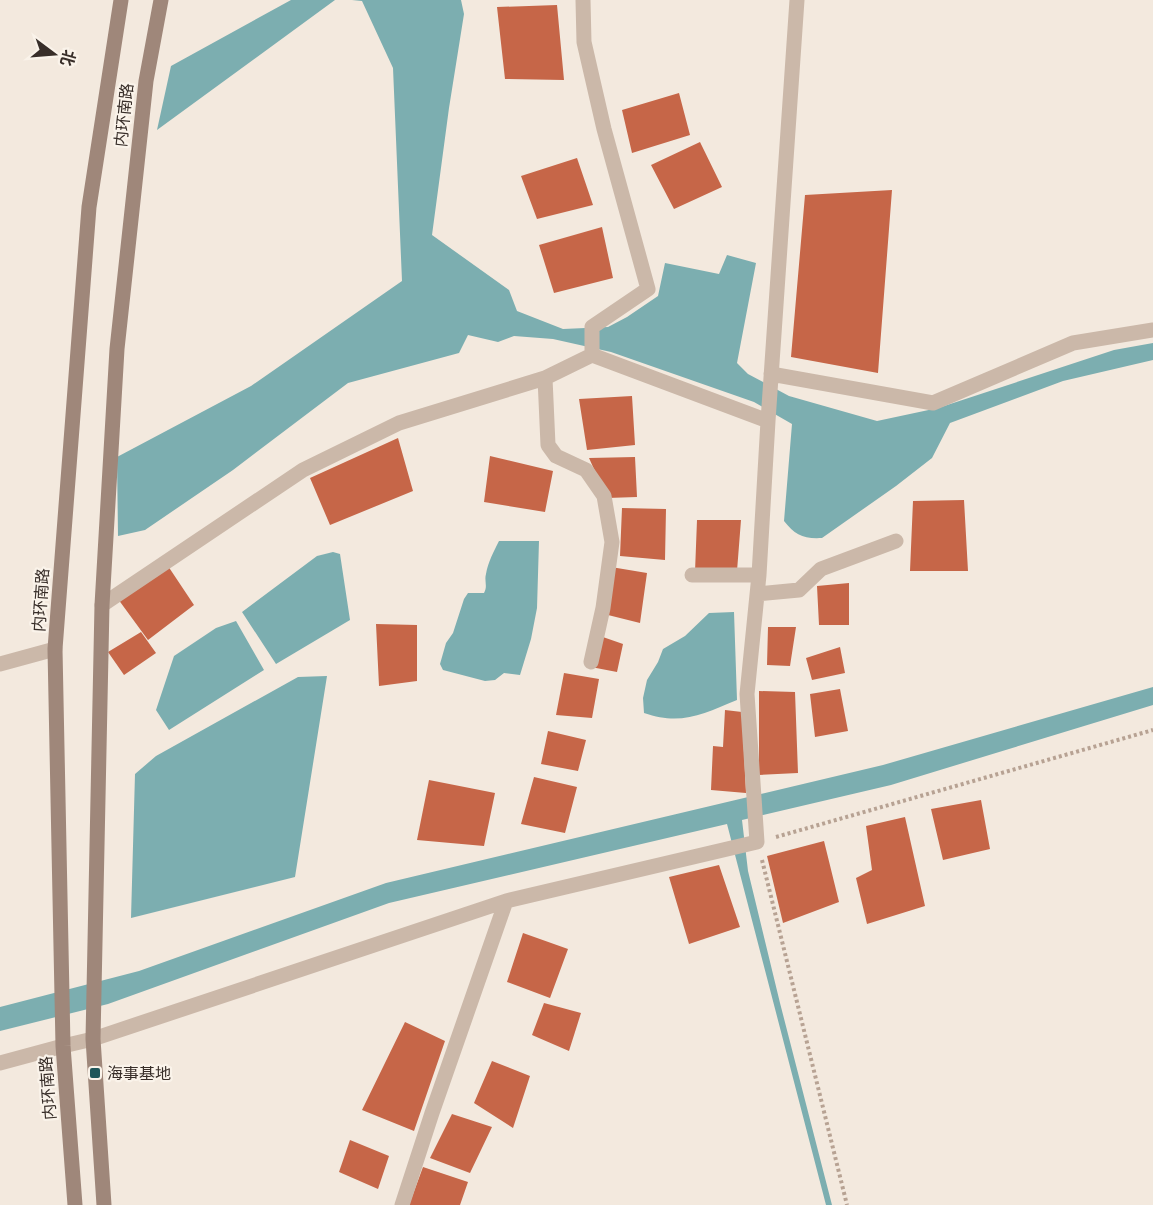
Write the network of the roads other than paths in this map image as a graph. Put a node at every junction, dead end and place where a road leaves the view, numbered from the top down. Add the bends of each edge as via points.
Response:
1 (121, 0) edge
2 (161, 0) edge
3 (583, 0) edge
4 (797, 0) edge
5 (1153, 330) edge
6 (592, 355) junction
7 (771, 374) junction
8 (545, 378) junction
9 (768, 422) junction
10 (896, 541) dead end
11 (693, 575) dead end
12 (759, 575) junction
13 (757, 594) junction
14 (102, 605) junction
15 (56, 649) junction
16 (591, 662) dead end
17 (0, 664) edge
18 (506, 901) junction
19 (93, 1039) junction
20 (63, 1046) junction
21 (0, 1063) edge
22 (75, 1205) edge
23 (104, 1205) edge
24 (402, 1205) edge

1 - 15 main road, 内环南路 via 89,207
2 - 14 main road, 内环南路 via 146,81 117,349
3 - 6 street via 584,42 648,289 592,327
4 - 7 street
5 - 7 street via 1073,343 933,403
6 - 8 street
6 - 9 street
7 - 9 street
8 - 14 street via 399,423 303,470
8 - 16 street via 548,445 556,456 586,470 604,496 612,542
9 - 12 street
10 - 13 street via 821,569 799,590
11 - 12 street
12 - 13 street
13 - 18 street via 747,694 757,842
14 - 19 main road, 内环南路
15 - 17 street
15 - 20 main road, 内环南路
18 - 19 street
18 - 24 street
19 - 20 street
19 - 23 main road, 内环南路
20 - 21 street
20 - 22 main road, 内环南路

